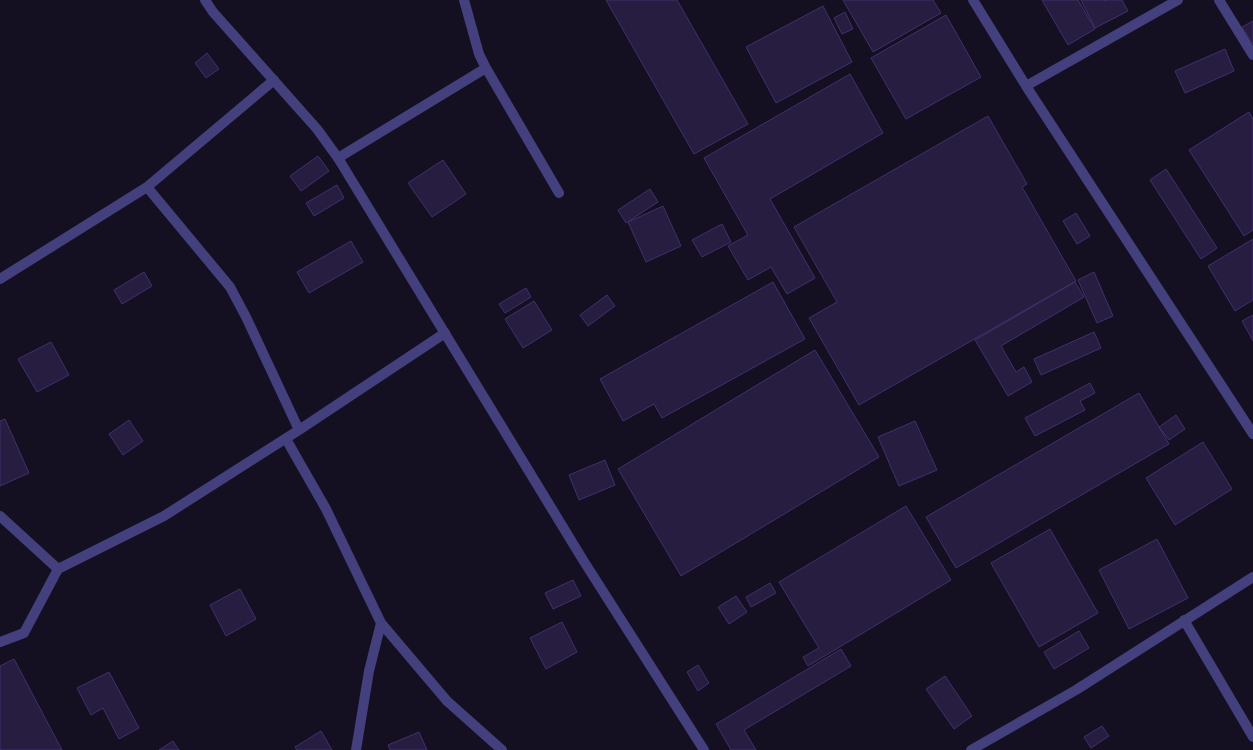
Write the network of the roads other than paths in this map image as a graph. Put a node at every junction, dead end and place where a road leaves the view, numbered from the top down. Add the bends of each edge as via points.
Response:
1 (205, 0) edge
2 (464, 0) edge
3 (973, 0) edge
4 (1178, 0) edge
5 (1219, 0) edge
6 (1253, 55) edge
7 (486, 68) junction
8 (274, 80) junction
9 (1026, 86) junction
10 (338, 158) junction
11 (147, 187) junction
12 (559, 193) dead end
13 (0, 279) edge
14 (444, 333) junction
15 (300, 430) junction
16 (1253, 434) edge
17 (286, 439) junction
18 (0, 516) edge
19 (58, 569) junction
20 (1253, 577) edge
21 (1184, 620) junction
22 (381, 622) junction
23 (0, 642) edge
24 (1253, 737) edge
25 (356, 750) edge
26 (502, 750) edge
27 (704, 750) edge
28 (971, 750) edge

1 - 8 street
2 - 7 street via 479,54
3 - 9 street
4 - 9 street
5 - 6 street
7 - 10 street
7 - 12 street
8 - 10 street via 317,129
8 - 11 street
9 - 16 street
10 - 14 street
11 - 13 street
11 - 15 street via 230,287
14 - 15 street
14 - 27 street via 583,560
15 - 17 street
17 - 19 street via 164,516
17 - 22 street via 326,509
18 - 19 street
19 - 23 street via 24,633
20 - 21 street
21 - 24 street
21 - 28 street via 1076,690
22 - 25 street via 369,671
22 - 26 street via 447,701

